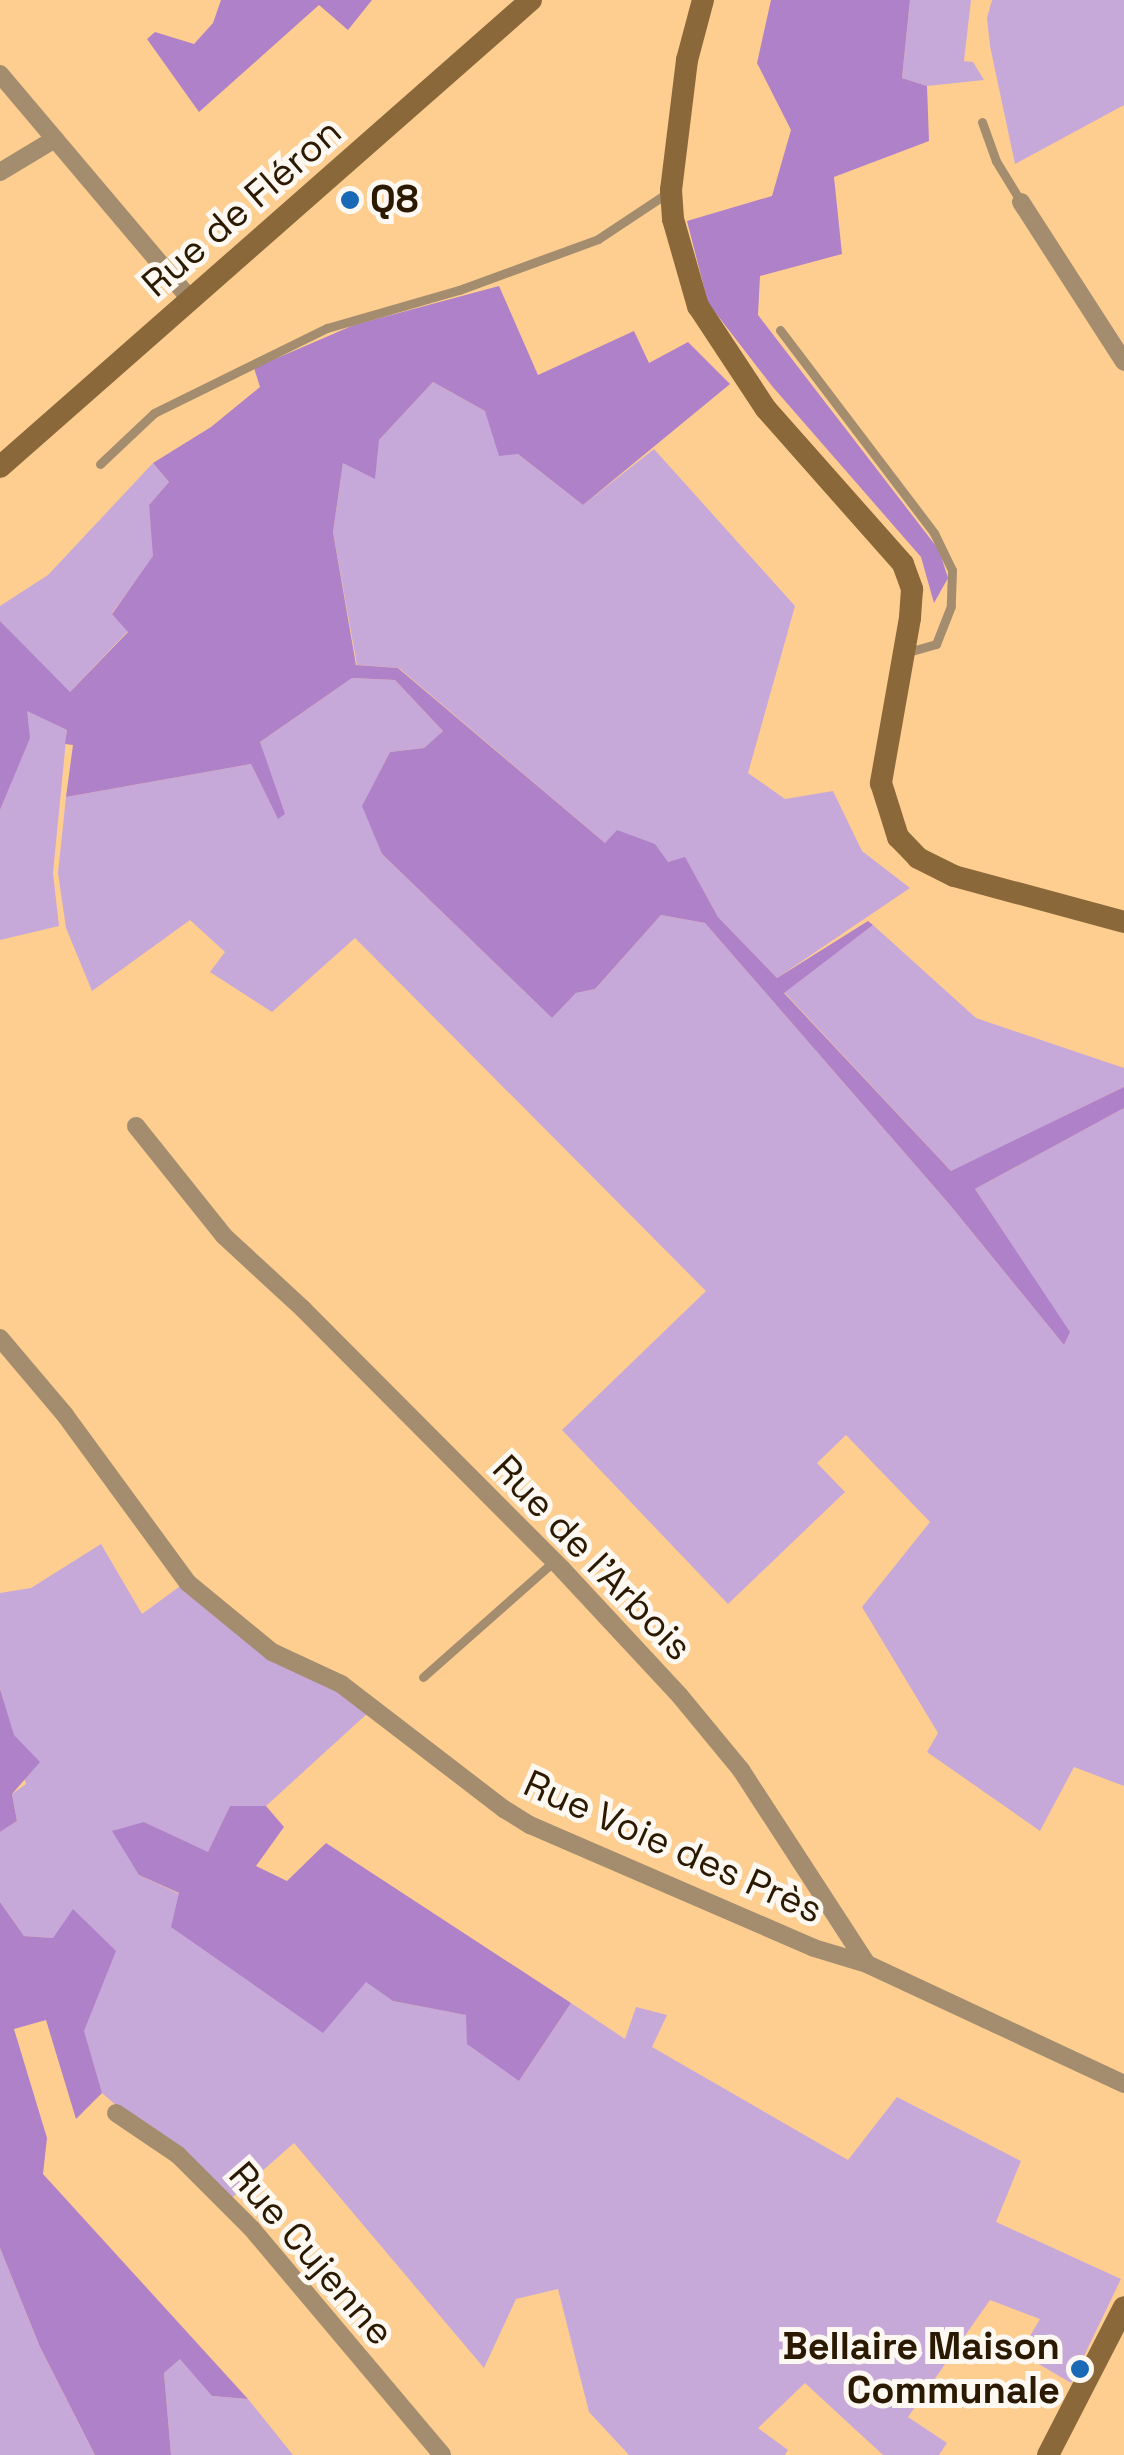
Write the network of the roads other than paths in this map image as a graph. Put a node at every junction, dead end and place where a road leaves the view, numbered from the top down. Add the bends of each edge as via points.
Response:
1 (531, 0) edge
2 (703, 0) edge
3 (0, 74) edge
4 (982, 122) dead end
5 (55, 138) junction
6 (0, 172) edge
7 (671, 190) junction
8 (1021, 202) joint
9 (190, 300) junction
10 (780, 330) dead end
11 (1121, 354) edge
12 (100, 464) dead end
13 (0, 468) edge
14 (905, 652) junction
15 (1124, 922) edge
16 (136, 1126) dead end
17 (0, 1338) edge
18 (554, 1561) junction
19 (424, 1678) dead end
20 (867, 1964) junction
21 (1124, 2084) edge
22 (116, 2113) dead end
23 (1124, 2307) edge
24 (442, 2455) edge
25 (1048, 2455) edge

1 - 9 street, Rue de Fléron
2 - 7 street
3 - 5 street
4 - 8 lane
5 - 6 street
5 - 9 street
7 - 12 lane via 598,240 327,328 154,413
7 - 14 street via 698,306 766,410 904,564 912,588
8 - 11 street
9 - 13 street, Rue de Fléron
10 - 14 lane via 934,533 952,570 951,606 936,644
14 - 15 street via 880,783 898,837 918,858 954,876
16 - 18 street, Rue de l'Arbois via 224,1236
17 - 20 street, Rue Voie des Près via 188,1583 272,1652 341,1684 530,1825 814,1948
18 - 19 lane
18 - 20 street, Rue de l'Arbois via 741,1770
20 - 21 street, Rue Voie des Près
22 - 24 street, Rue Cujenne via 178,2155 252,2229
23 - 25 street

